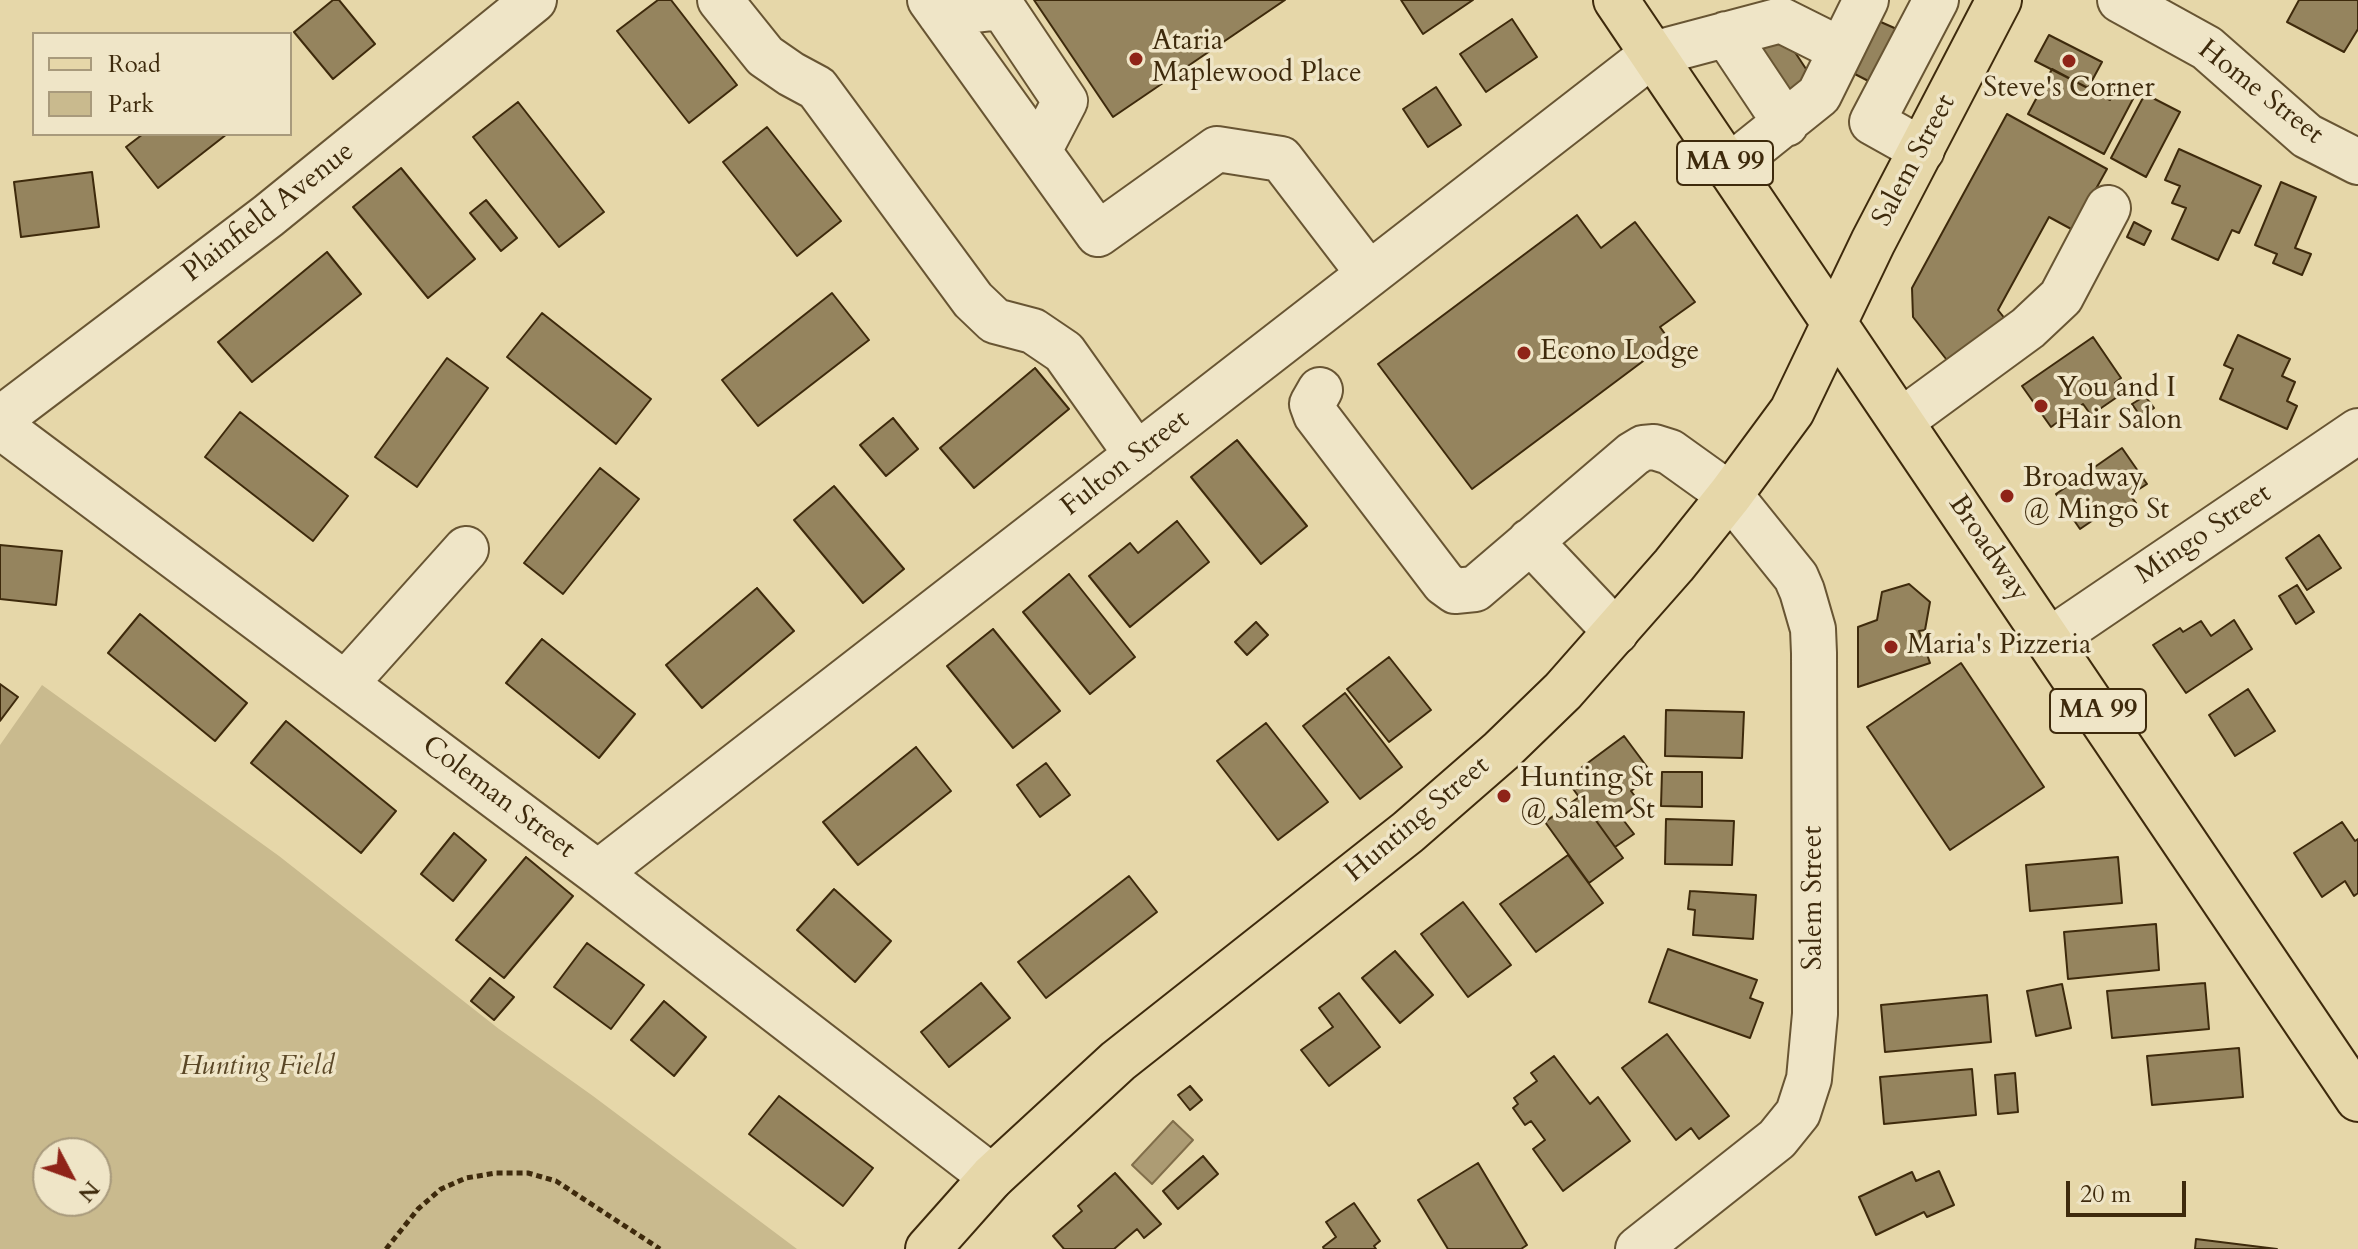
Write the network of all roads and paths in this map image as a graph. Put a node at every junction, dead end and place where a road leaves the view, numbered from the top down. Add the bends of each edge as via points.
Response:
1 (534, 0) edge
2 (720, 0) edge
3 (1616, 0) edge
4 (1866, 0) edge
5 (1936, 0) edge
6 (2120, 0) edge
7 (935, 7) edge
8 (1992, 12) edge
9 (1726, 34) junction
10 (1841, 50) junction
11 (1653, 54) junction
12 (1819, 95) junction
13 (1872, 122) junction
14 (1786, 124) junction
15 (1922, 150) junction
16 (2358, 162) edge
17 (1728, 168) junction
18 (2108, 208) dead end
19 (1369, 274) junction
20 (1835, 324) junction
21 (1320, 390) dead end
22 (0, 419) edge
23 (1901, 421) junction
24 (0, 426) edge
25 (2358, 431) edge
26 (1137, 455) junction
27 (1730, 495) junction
28 (1530, 541) junction
29 (466, 549) dead end
30 (1616, 632) junction
31 (2050, 640) junction
32 (345, 684) junction
33 (598, 873) junction
34 (2358, 1099) edge
35 (992, 1177) junction
36 (386, 1249) edge
37 (660, 1249) edge
38 (928, 1249) edge
39 (1638, 1249) edge

1 - 22 street, Plainfield Avenue via 268,216
2 - 26 street via 765,56 817,88 973,300 995,321 1033,331 1064,352
3 - 11 main road, Broadway / MA 99
4 - 10 street
5 - 8 street
5 - 13 street
6 - 16 street, Home Street via 2214,53 2307,136
7 - 19 street via 1098,234 1217,149 1281,159
8 - 15 main road, Salem Street
9 - 10 street via 1781,20
9 - 11 street
9 - 14 street
10 - 12 street
11 - 17 main road, Broadway / MA 99
11 - 19 street, Fulton Street
12 - 13 street
12 - 14 street
13 - 15 street
14 - 17 street
15 - 20 main road, Salem Street
17 - 20 main road, Broadway / MA 99
18 - 23 street via 2061,297 2028,328
19 - 26 street, Fulton Street
20 - 23 main road, Broadway / MA 99
20 - 27 main road, Hunting Street via 1792,411
21 - 28 street, Salem Street via 1312,404 1316,415 1451,589 1475,589
23 - 31 main road, Broadway / MA 99
24 - 32 street, Coleman Street
25 - 31 street, Mingo Street
26 - 33 street, Fulton Street
27 - 28 street, Salem Street via 1666,449 1643,448
27 - 30 main road, Hunting Street
27 - 39 street, Salem Street via 1796,577 1813,629 1815,1014 1809,1079 1798,1113 1777,1139
28 - 30 street
29 - 32 street
30 - 35 main road, Hunting Street via 1543,711 1458,790 1118,1061
31 - 34 main road, Broadway / MA 99
32 - 33 street, Coleman Street
33 - 35 street, Coleman Street
35 - 38 main road, Hunting Street
36 - 37 path via 441,1189 466,1178 528,1173 556,1181

